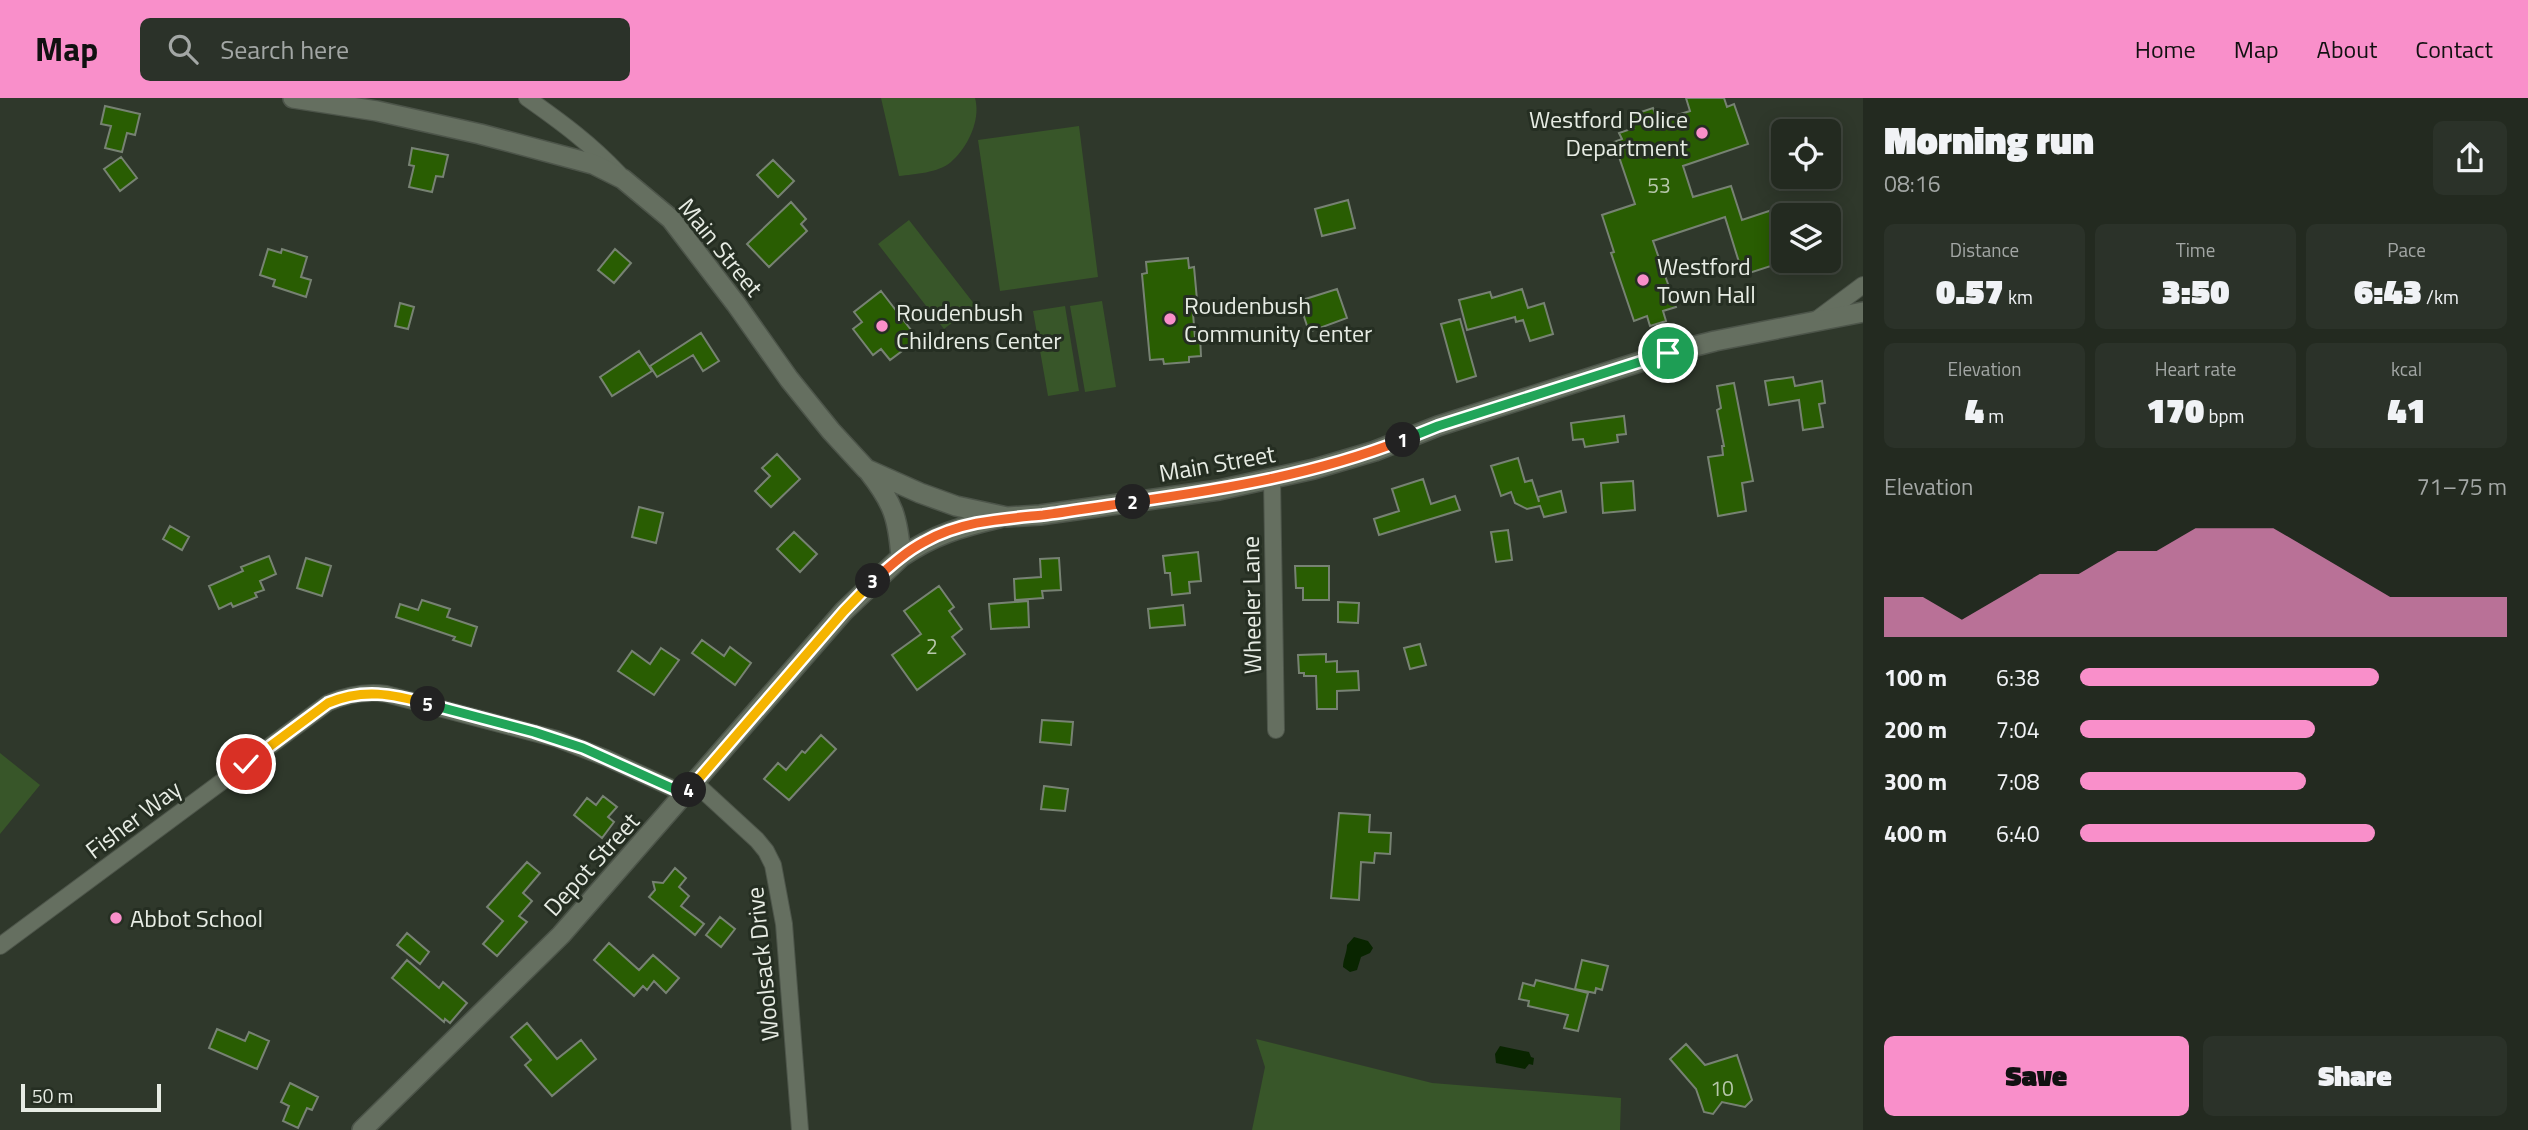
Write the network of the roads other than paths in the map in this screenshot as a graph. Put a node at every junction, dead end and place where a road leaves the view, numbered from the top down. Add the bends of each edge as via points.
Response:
1 (293, 98) edge
2 (527, 98) edge
3 (623, 179) junction
4 (1863, 285) edge
5 (1863, 312) edge
6 (1816, 320) junction
7 (866, 469) junction
8 (1272, 479) junction
9 (1007, 517) junction
10 (901, 557) junction
11 (1276, 730) dead end
12 (690, 788) junction
13 (0, 946) edge
14 (362, 1130) edge
15 (800, 1130) edge

1 - 3 main road, Main Street via 480,134 593,164
2 - 3 street via 578,135
3 - 7 main road, Main Street via 671,219 789,379
4 - 6 street
5 - 6 main road, Main Street
6 - 8 main road, Main Street via 1668,353 1438,426 1363,455
7 - 9 main road, Main Street via 920,494
7 - 10 main road via 888,498 898,523
8 - 9 main road, Main Street via 1206,492
8 - 11 street, Wheeler Lane
9 - 10 main road, Depot Street via 958,527
10 - 12 main road, Depot Street via 844,611
12 - 13 street, Fisher Way via 534,732 386,694 348,695 328,703
12 - 14 main road, Depot Street via 561,935
12 - 15 street, Woolsack Drive via 757,840 773,865 784,924

